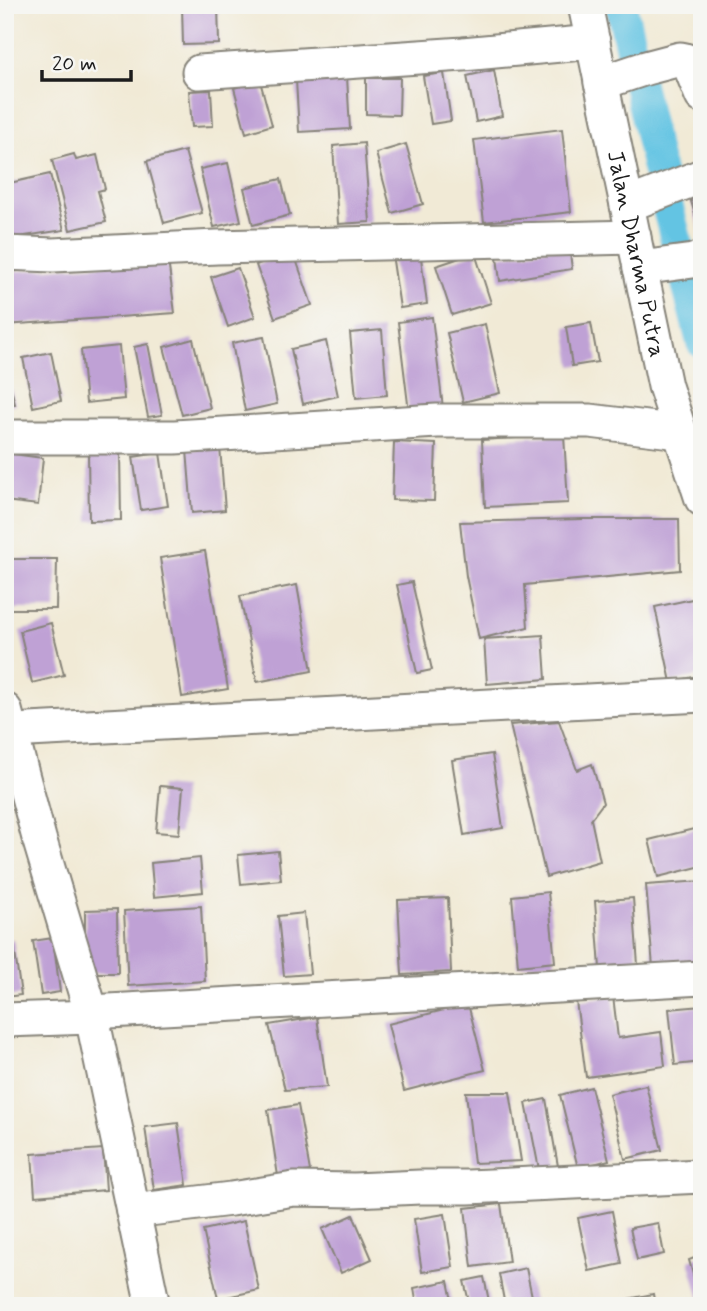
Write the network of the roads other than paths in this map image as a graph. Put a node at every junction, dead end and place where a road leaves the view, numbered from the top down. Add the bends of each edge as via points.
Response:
1 (585, 5) edge
2 (593, 42) junction
3 (199, 72) dead end
4 (623, 76) junction
5 (702, 96) edge
6 (692, 179) edge
7 (640, 235) junction
8 (5, 253) edge
9 (697, 260) edge
10 (685, 416) edge
11 (5, 437) edge
12 (702, 499) edge
13 (702, 695) edge
14 (8, 726) edge
15 (702, 978) edge
16 (91, 1015) junction
17 (5, 1020) edge
18 (702, 1176) edge
19 (133, 1211) junction
20 (153, 1306) edge

1 - 2 street, Jalan Dharma Putra
2 - 3 street
2 - 4 street, Jalan Dharma Putra
4 - 5 street via 685,60
4 - 7 street, Jalan Dharma Putra
6 - 7 street
7 - 8 street
7 - 9 street
7 - 10 street, Jalan Dharma Putra via 665,386
10 - 11 street via 451,421 174,436
10 - 12 street, Jalan Dharma Putra
13 - 14 street via 29,730
14 - 16 street
15 - 16 street
16 - 17 street
16 - 19 street
18 - 19 street via 294,1189
19 - 20 street

